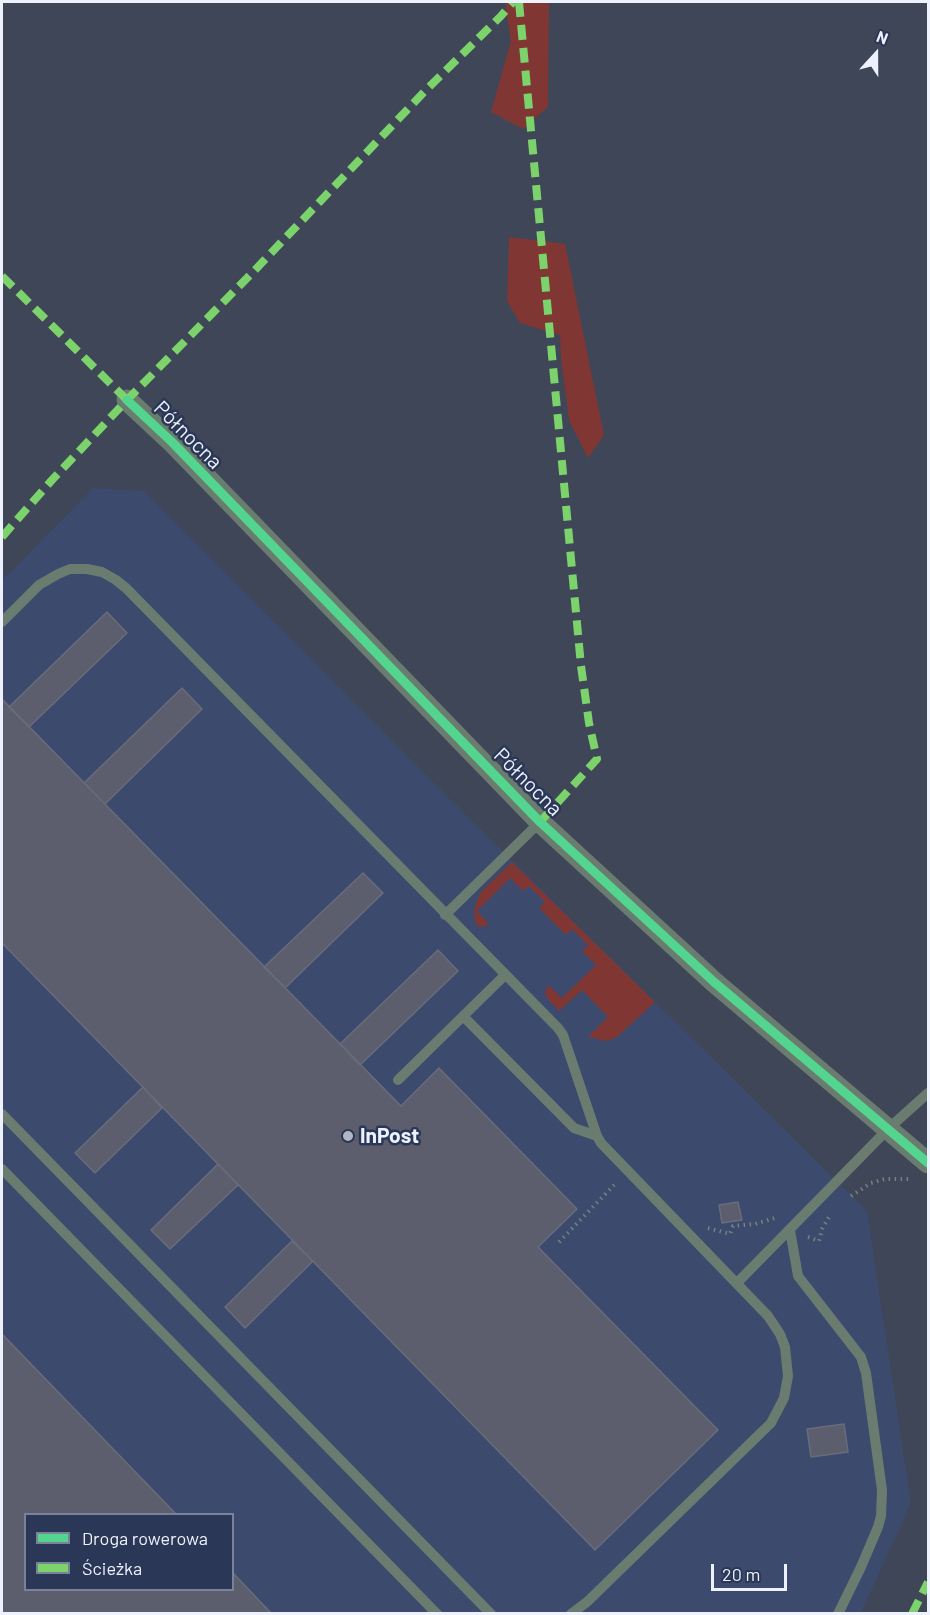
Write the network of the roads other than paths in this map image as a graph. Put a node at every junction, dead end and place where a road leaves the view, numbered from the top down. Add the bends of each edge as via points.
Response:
1 (127, 400) dead end
2 (2, 622) edge
3 (540, 822) junction
4 (445, 915) junction
5 (505, 975) junction
6 (463, 1016) junction
7 (398, 1080) dead end
8 (928, 1093) edge
9 (2, 1114) edge
10 (888, 1129) junction
11 (597, 1136) junction
12 (928, 1163) edge
13 (2, 1169) edge
14 (790, 1230) junction
15 (737, 1283) junction
16 (437, 1614) edge
17 (491, 1614) edge
18 (571, 1614) edge
19 (838, 1614) edge

1 - 3 street, Północna
2 - 4 lane via 39,585 70,569 102,572 116,580
3 - 4 lane
3 - 10 street, Północna via 714,982
4 - 5 lane
5 - 6 lane
5 - 11 lane via 563,1035
6 - 7 lane
6 - 11 lane via 574,1128
8 - 10 lane
9 - 17 lane
10 - 12 street, Północna
10 - 14 lane
11 - 15 lane
13 - 16 lane
14 - 15 lane
14 - 19 lane via 798,1276 861,1357 882,1490 878,1527
15 - 18 lane via 773,1322 785,1347 788,1376 778,1411 771,1423 647,1545

